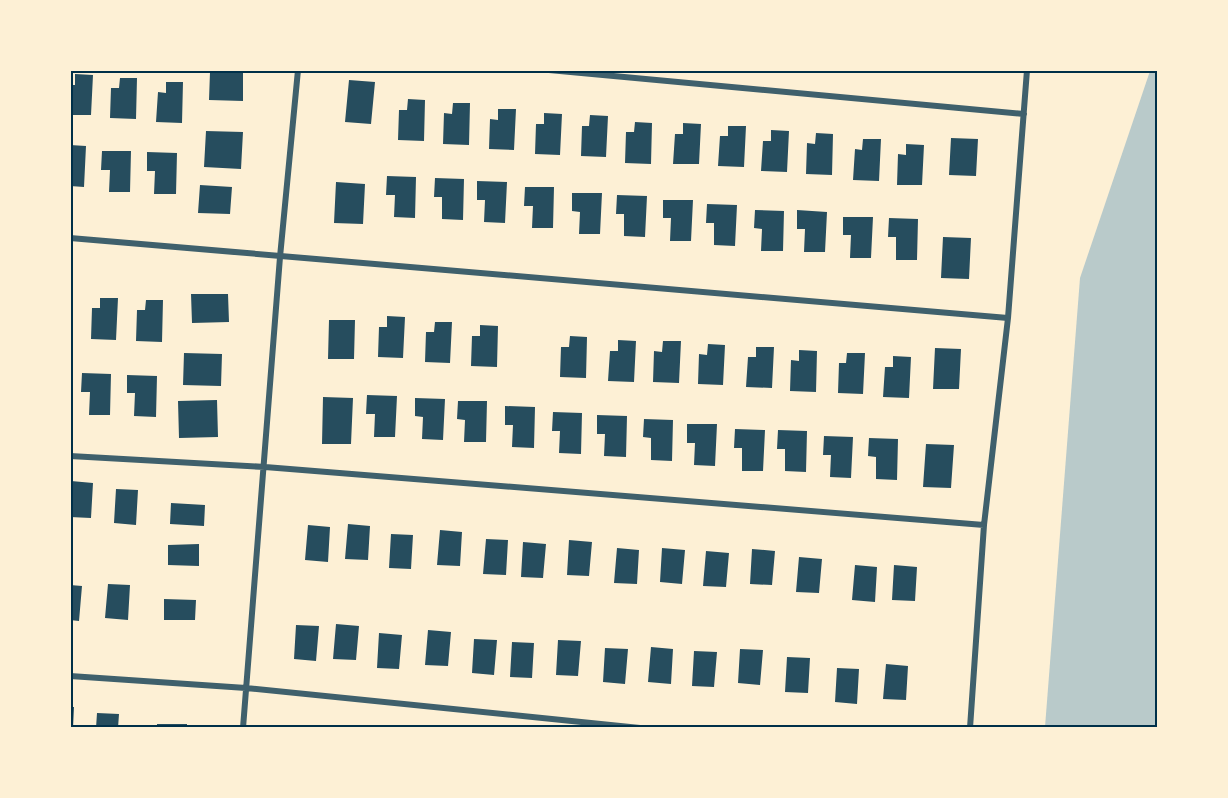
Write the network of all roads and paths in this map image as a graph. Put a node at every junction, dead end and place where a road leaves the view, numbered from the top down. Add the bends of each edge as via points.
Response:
1 (298, 70) edge
2 (549, 70) edge
3 (1027, 70) edge
4 (1024, 114) junction
5 (70, 238) edge
6 (280, 257) junction
7 (1008, 318) junction
8 (70, 456) edge
9 (265, 468) junction
10 (984, 525) junction
11 (70, 676) edge
12 (246, 688) junction
13 (243, 728) edge
14 (640, 728) edge
15 (970, 728) edge

1 - 6 street
2 - 4 street
3 - 4 street
4 - 7 street
5 - 6 street
6 - 7 street
6 - 9 street
7 - 10 street
8 - 9 street
9 - 10 street
9 - 12 street
10 - 15 street
11 - 12 street
12 - 13 street
12 - 14 street

